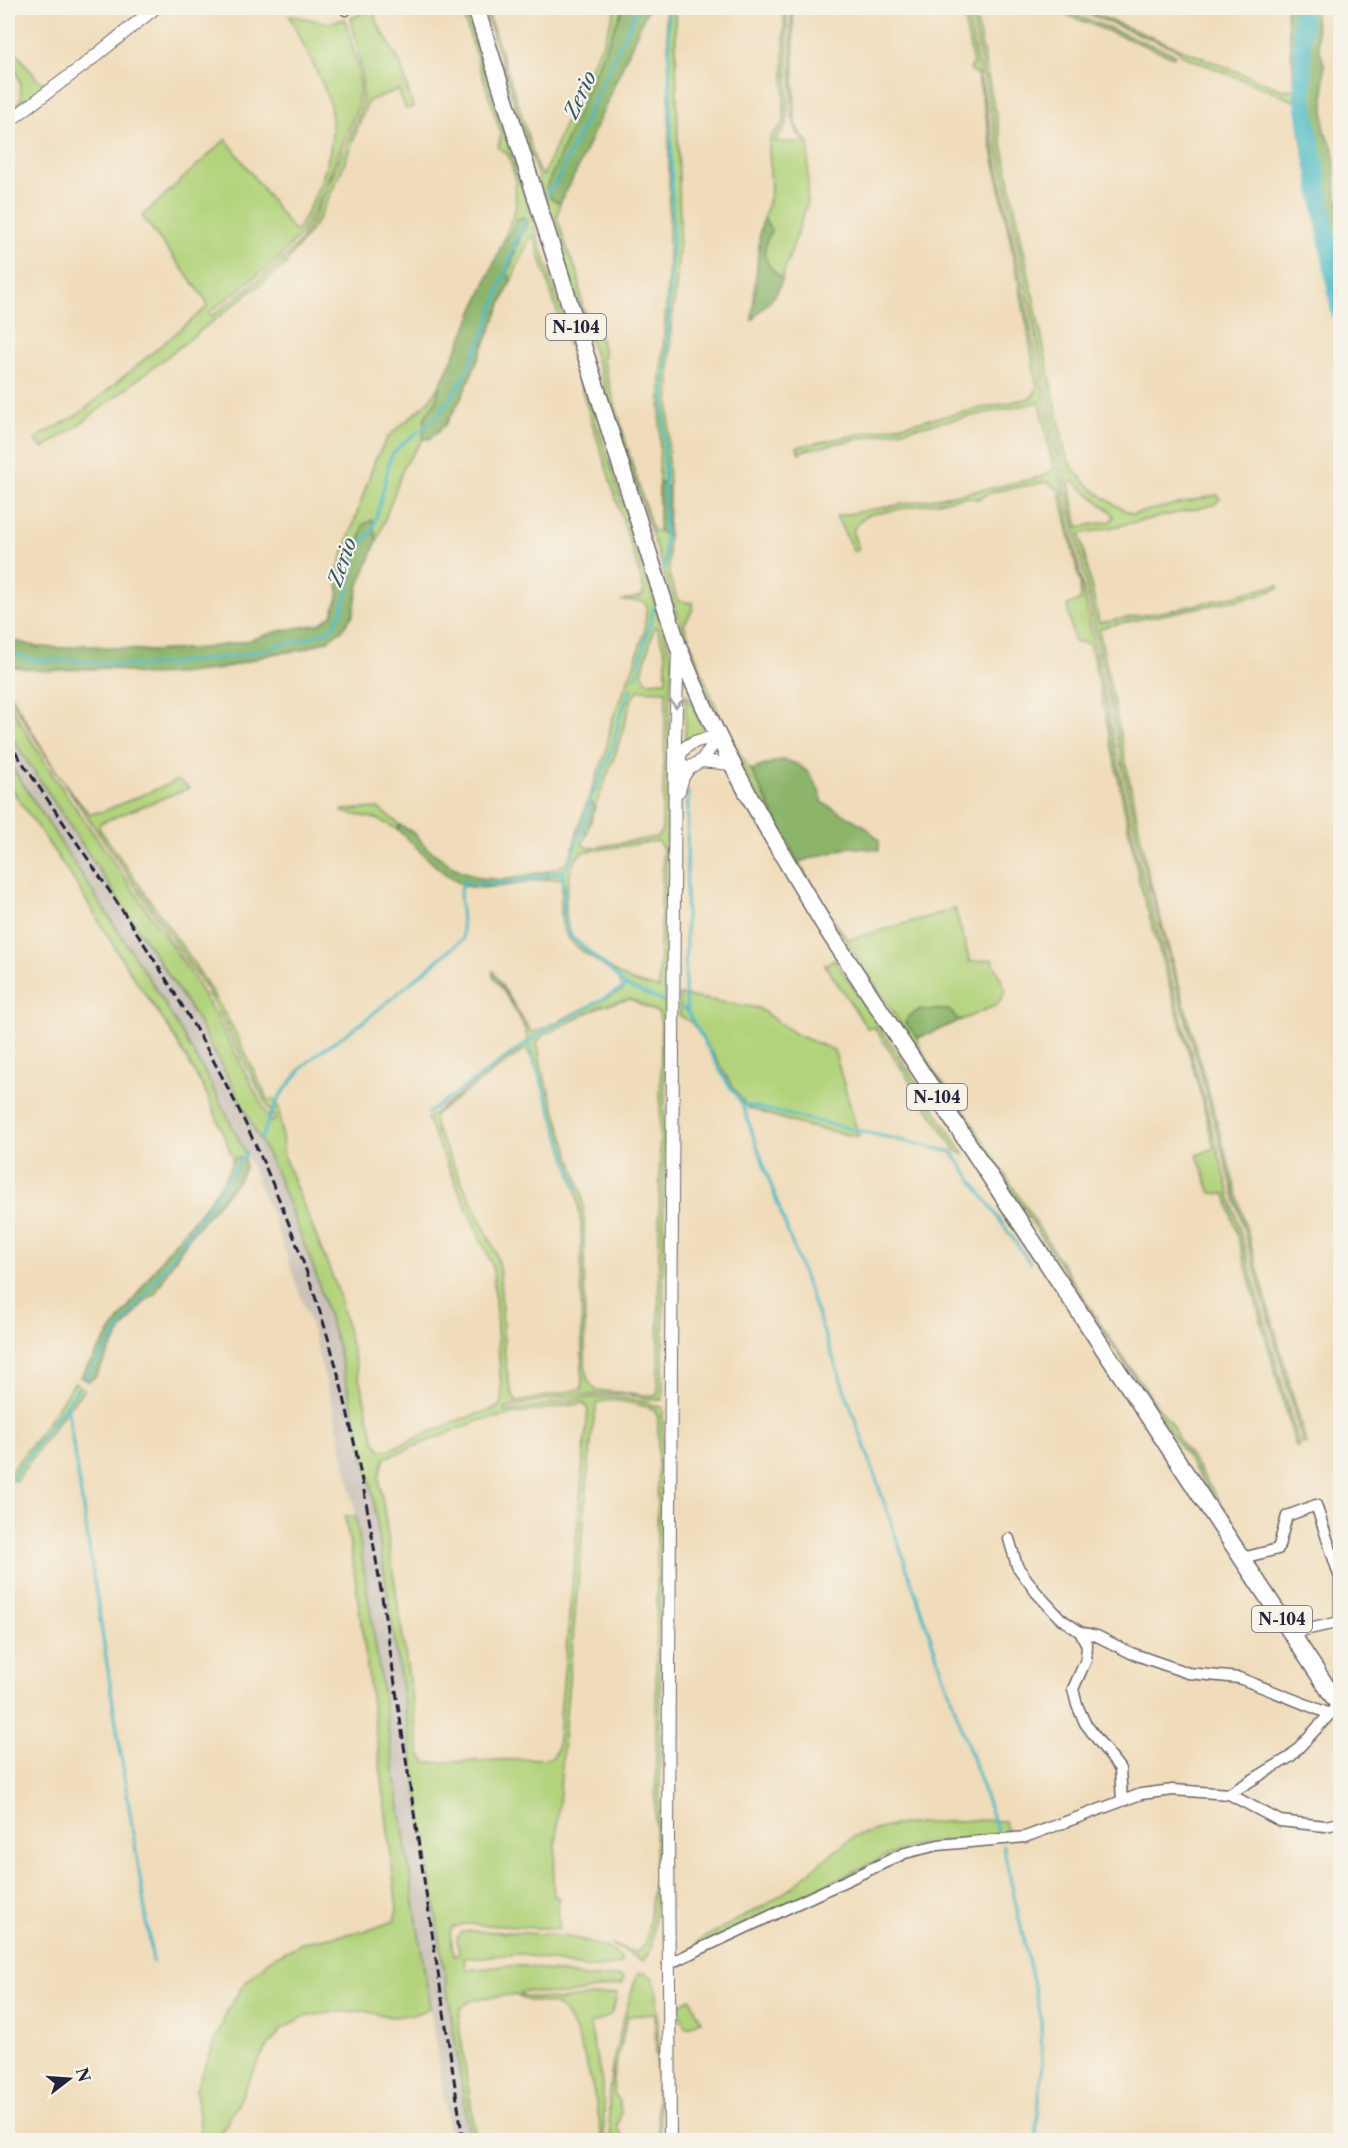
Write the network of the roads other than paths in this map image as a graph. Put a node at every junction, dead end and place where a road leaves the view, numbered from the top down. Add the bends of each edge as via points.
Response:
1 (155, 8) edge
2 (476, 8) edge
3 (8, 122) edge
4 (678, 646) junction
5 (717, 738) junction
6 (701, 761) junction
7 (681, 762) junction
8 (731, 764) junction
9 (1009, 1539) dead end
10 (1242, 1558) junction
11 (1341, 1615) edge
12 (1341, 1622) edge
13 (1080, 1632) junction
14 (1291, 1633) junction
15 (1341, 1670) edge
16 (1336, 1708) edge
17 (1229, 1794) junction
18 (1122, 1800) junction
19 (1341, 1823) edge
20 (668, 1964) junction
21 (670, 2140) edge

1 - 3 street
2 - 4 main road, N-104
4 - 5 main road, N-104
4 -> 7 street
5 - 6 street
5 - 7 street via 701,738 687,746 680,754
5 - 8 main road, N-104
6 - 7 street
6 - 8 street
7 - 20 street via 676,804
8 - 10 main road, N-104 via 828,931
9 - 13 street via 1017,1566 1036,1592 1060,1618
10 - 11 street via 1278,1549 1287,1516 1316,1505 1340,1578
10 - 14 main road, N-104
12 - 14 street
13 - 16 street via 1188,1673 1239,1678
13 - 18 street via 1087,1645 1086,1660 1073,1689 1085,1723 1120,1769
14 - 16 main road, N-104
15 - 16 street
16 - 17 street via 1290,1757
17 - 18 street via 1173,1790
17 - 19 street via 1280,1821 1325,1826
18 - 20 street via 1025,1837 938,1845 905,1853
20 - 21 street

